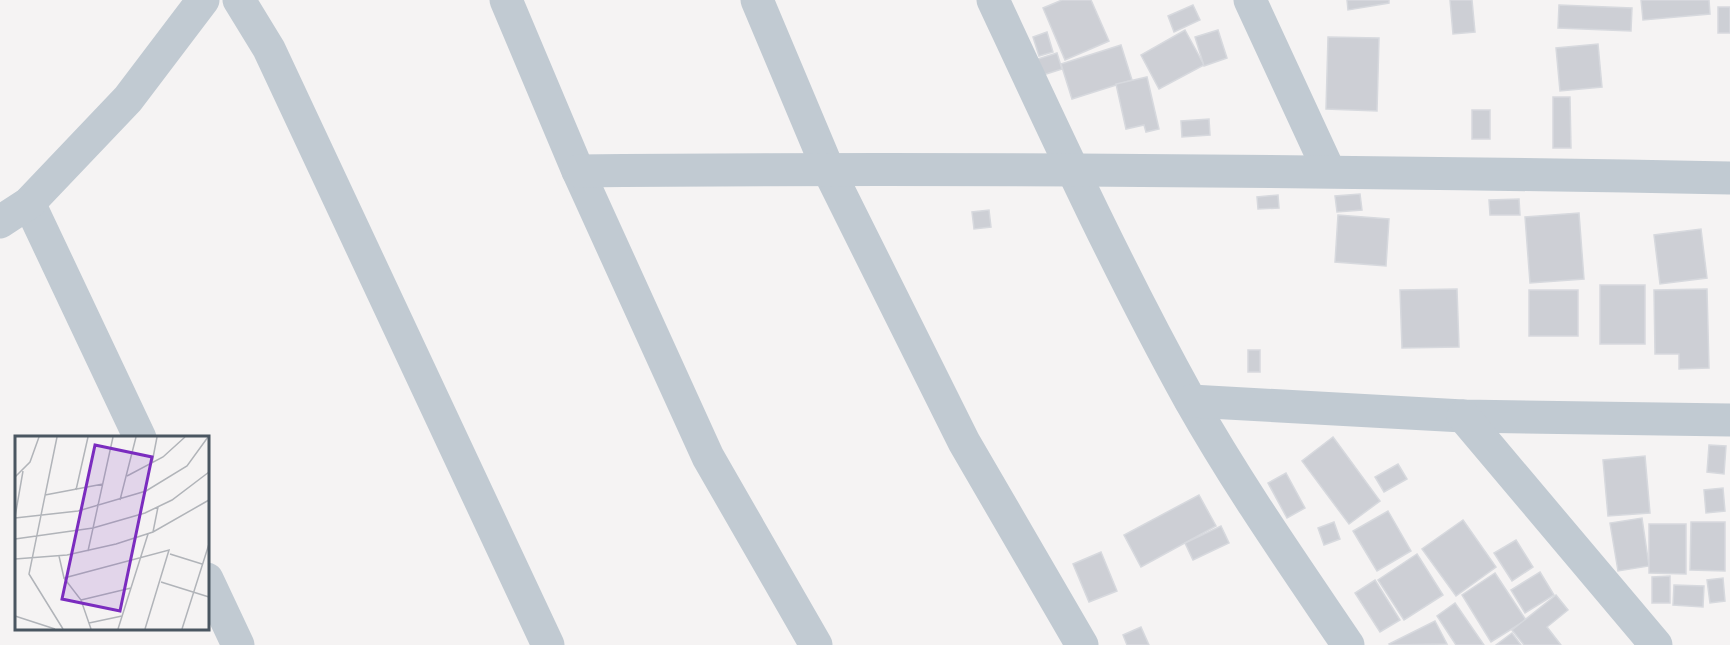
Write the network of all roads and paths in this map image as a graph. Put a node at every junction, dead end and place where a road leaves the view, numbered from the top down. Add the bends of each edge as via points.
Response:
1 (203, 0) edge
2 (240, 0) edge
3 (506, 0) edge
4 (757, 0) edge
5 (993, 0) edge
6 (1250, 0) edge
7 (828, 169) junction
8 (1072, 170) junction
9 (578, 171) junction
10 (1329, 171) junction
11 (1730, 178) edge
12 (29, 203) junction
13 (0, 222) edge
14 (1191, 401) junction
15 (1463, 416) junction
16 (1730, 420) edge
17 (139, 436) edge
18 (208, 581) edge
19 (238, 645) edge
20 (548, 645) edge
21 (816, 645) edge
22 (1082, 645) edge
23 (1348, 645) edge
24 (1656, 645) edge

1 - 12 street via 128,99
2 - 20 street via 274,60
3 - 9 street
4 - 7 street
5 - 8 street
6 - 10 street
7 - 8 street
7 - 9 street
7 - 22 street via 964,442
8 - 10 street
8 - 14 street
9 - 21 street via 708,458
10 - 11 street
12 - 13 street
12 - 17 street
14 - 15 street
14 - 23 street via 1249,499
15 - 16 street
15 - 24 street
18 - 19 street

